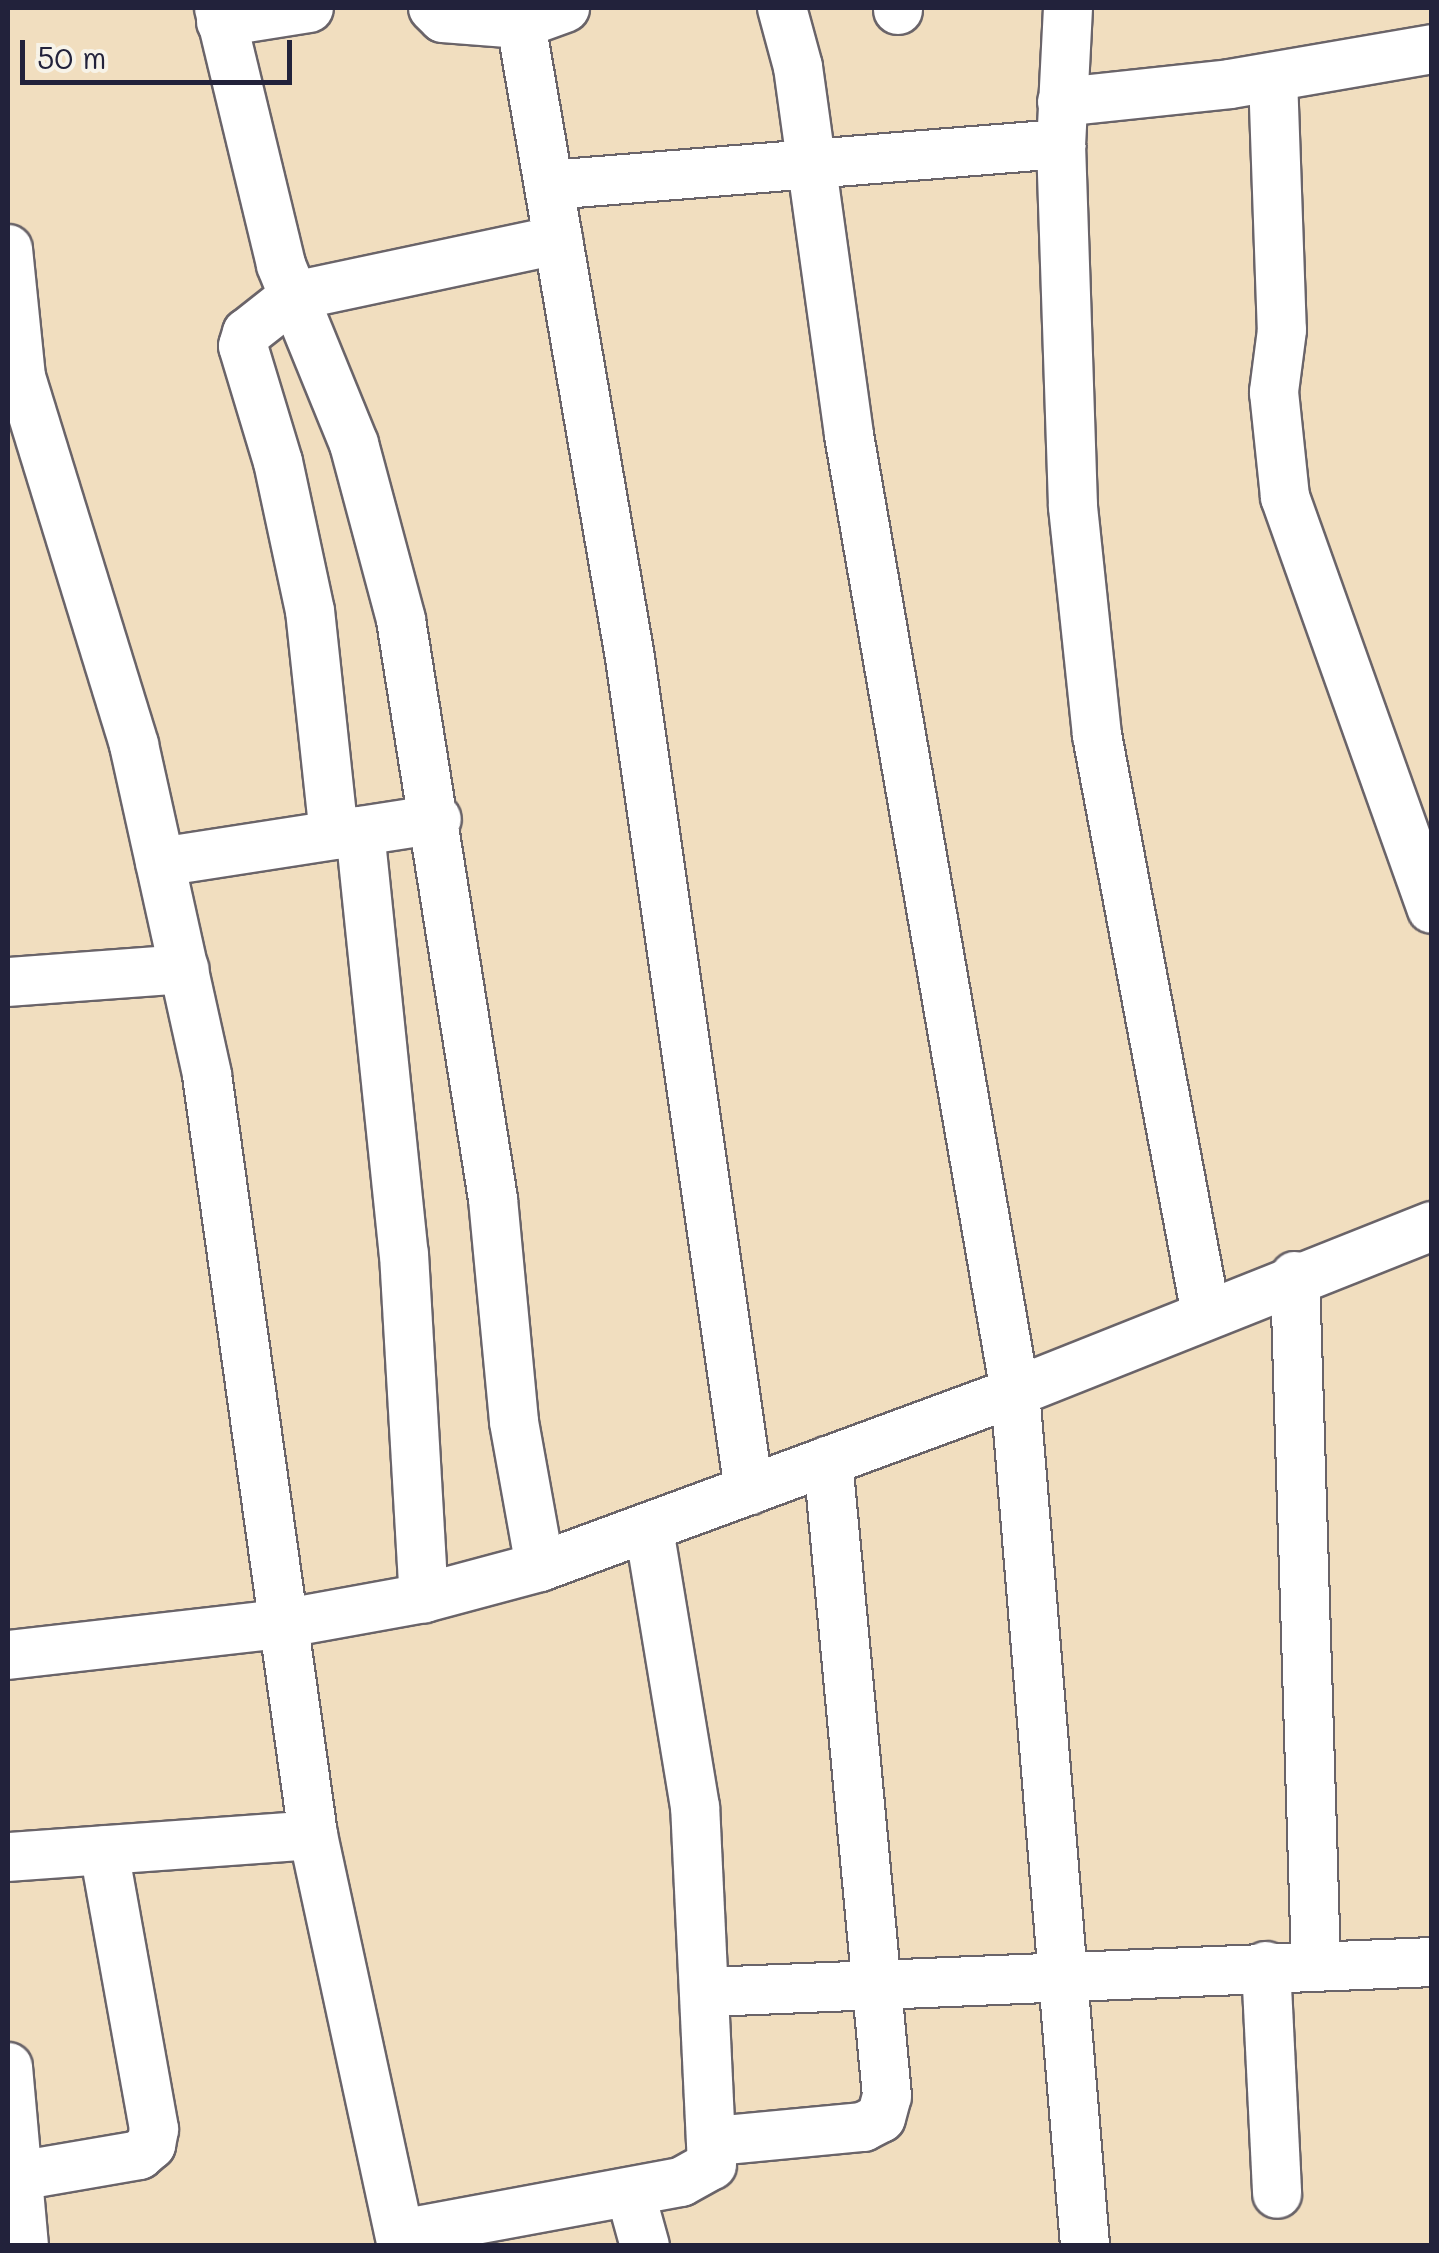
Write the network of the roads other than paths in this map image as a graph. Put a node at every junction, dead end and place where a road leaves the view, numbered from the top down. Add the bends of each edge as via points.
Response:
1 (309, 8) edge
2 (433, 8) edge
3 (565, 8) edge
4 (782, 8) edge
5 (1068, 8) edge
6 (220, 15) edge
7 (521, 24) junction
8 (1432, 49) edge
9 (1272, 77) junction
10 (1062, 123) junction
11 (813, 166) junction
12 (550, 186) junction
13 (558, 240) junction
14 (8, 249) edge
15 (294, 296) junction
16 (436, 819) junction
17 (347, 833) junction
18 (160, 862) junction
19 (1432, 909) edge
20 (184, 969) junction
21 (8, 982) edge
22 (1432, 1226) edge
23 (1295, 1276) junction
24 (1206, 1314) junction
25 (1014, 1392) junction
26 (828, 1461) junction
27 (749, 1491) junction
28 (649, 1528) junction
29 (540, 1567) junction
30 (424, 1598) junction
31 (281, 1624) junction
32 (8, 1655) edge
33 (313, 1835) junction
34 (104, 1850) junction
35 (8, 1857) edge
36 (1432, 1962) edge
37 (1316, 1964) junction
38 (1266, 1966) junction
39 (1066, 1974) junction
40 (877, 1984) junction
41 (708, 1992) junction
42 (8, 2067) edge
43 (715, 2141) junction
44 (18, 2176) junction
45 (630, 2192) junction
46 (1278, 2194) dead end
47 (401, 2240) edge
48 (24, 2246) edge
49 (645, 2246) edge
50 (1085, 2246) edge

1 - 6 street
2 - 7 street via 443,18
3 - 7 street
4 - 11 street
5 - 10 street
6 - 15 street
7 - 12 street
8 - 9 street
9 - 10 street
9 - 19 street via 1282,330 1275,409 1285,496
10 - 11 street
10 - 24 street via 1072,508 1097,736
11 - 12 street
11 - 25 street via 850,435
12 - 13 street
13 - 15 street
13 - 27 street via 630,658
14 - 18 street via 21,376 134,745
15 - 16 street via 354,444 401,620
15 - 17 street via 264,314 242,346 278,462 310,610
16 - 17 street
16 - 29 street via 494,1199 514,1422
17 - 18 street
17 - 30 street via 404,1254
18 - 20 street
20 - 21 street
20 - 31 street via 208,1075
22 - 23 street
23 - 24 street
23 - 37 street
24 - 25 street
25 - 26 street
25 - 39 street
26 - 27 street
26 - 40 street
27 - 28 street
28 - 29 street
28 - 41 street via 690,1769
29 - 30 street
30 - 31 street
31 - 32 street
31 - 33 street
33 - 34 street
33 - 47 street
34 - 35 street
34 - 44 street via 154,2129 151,2145 139,2154
36 - 37 street
37 - 38 street
38 - 39 street
38 - 46 street
39 - 40 street
39 - 50 street
40 - 41 street
40 - 43 street via 887,2096 881,2118 863,2127
41 - 43 street
42 - 44 street
43 - 45 street via 712,2166 702,2175
44 - 48 street
45 - 47 street
45 - 49 street

